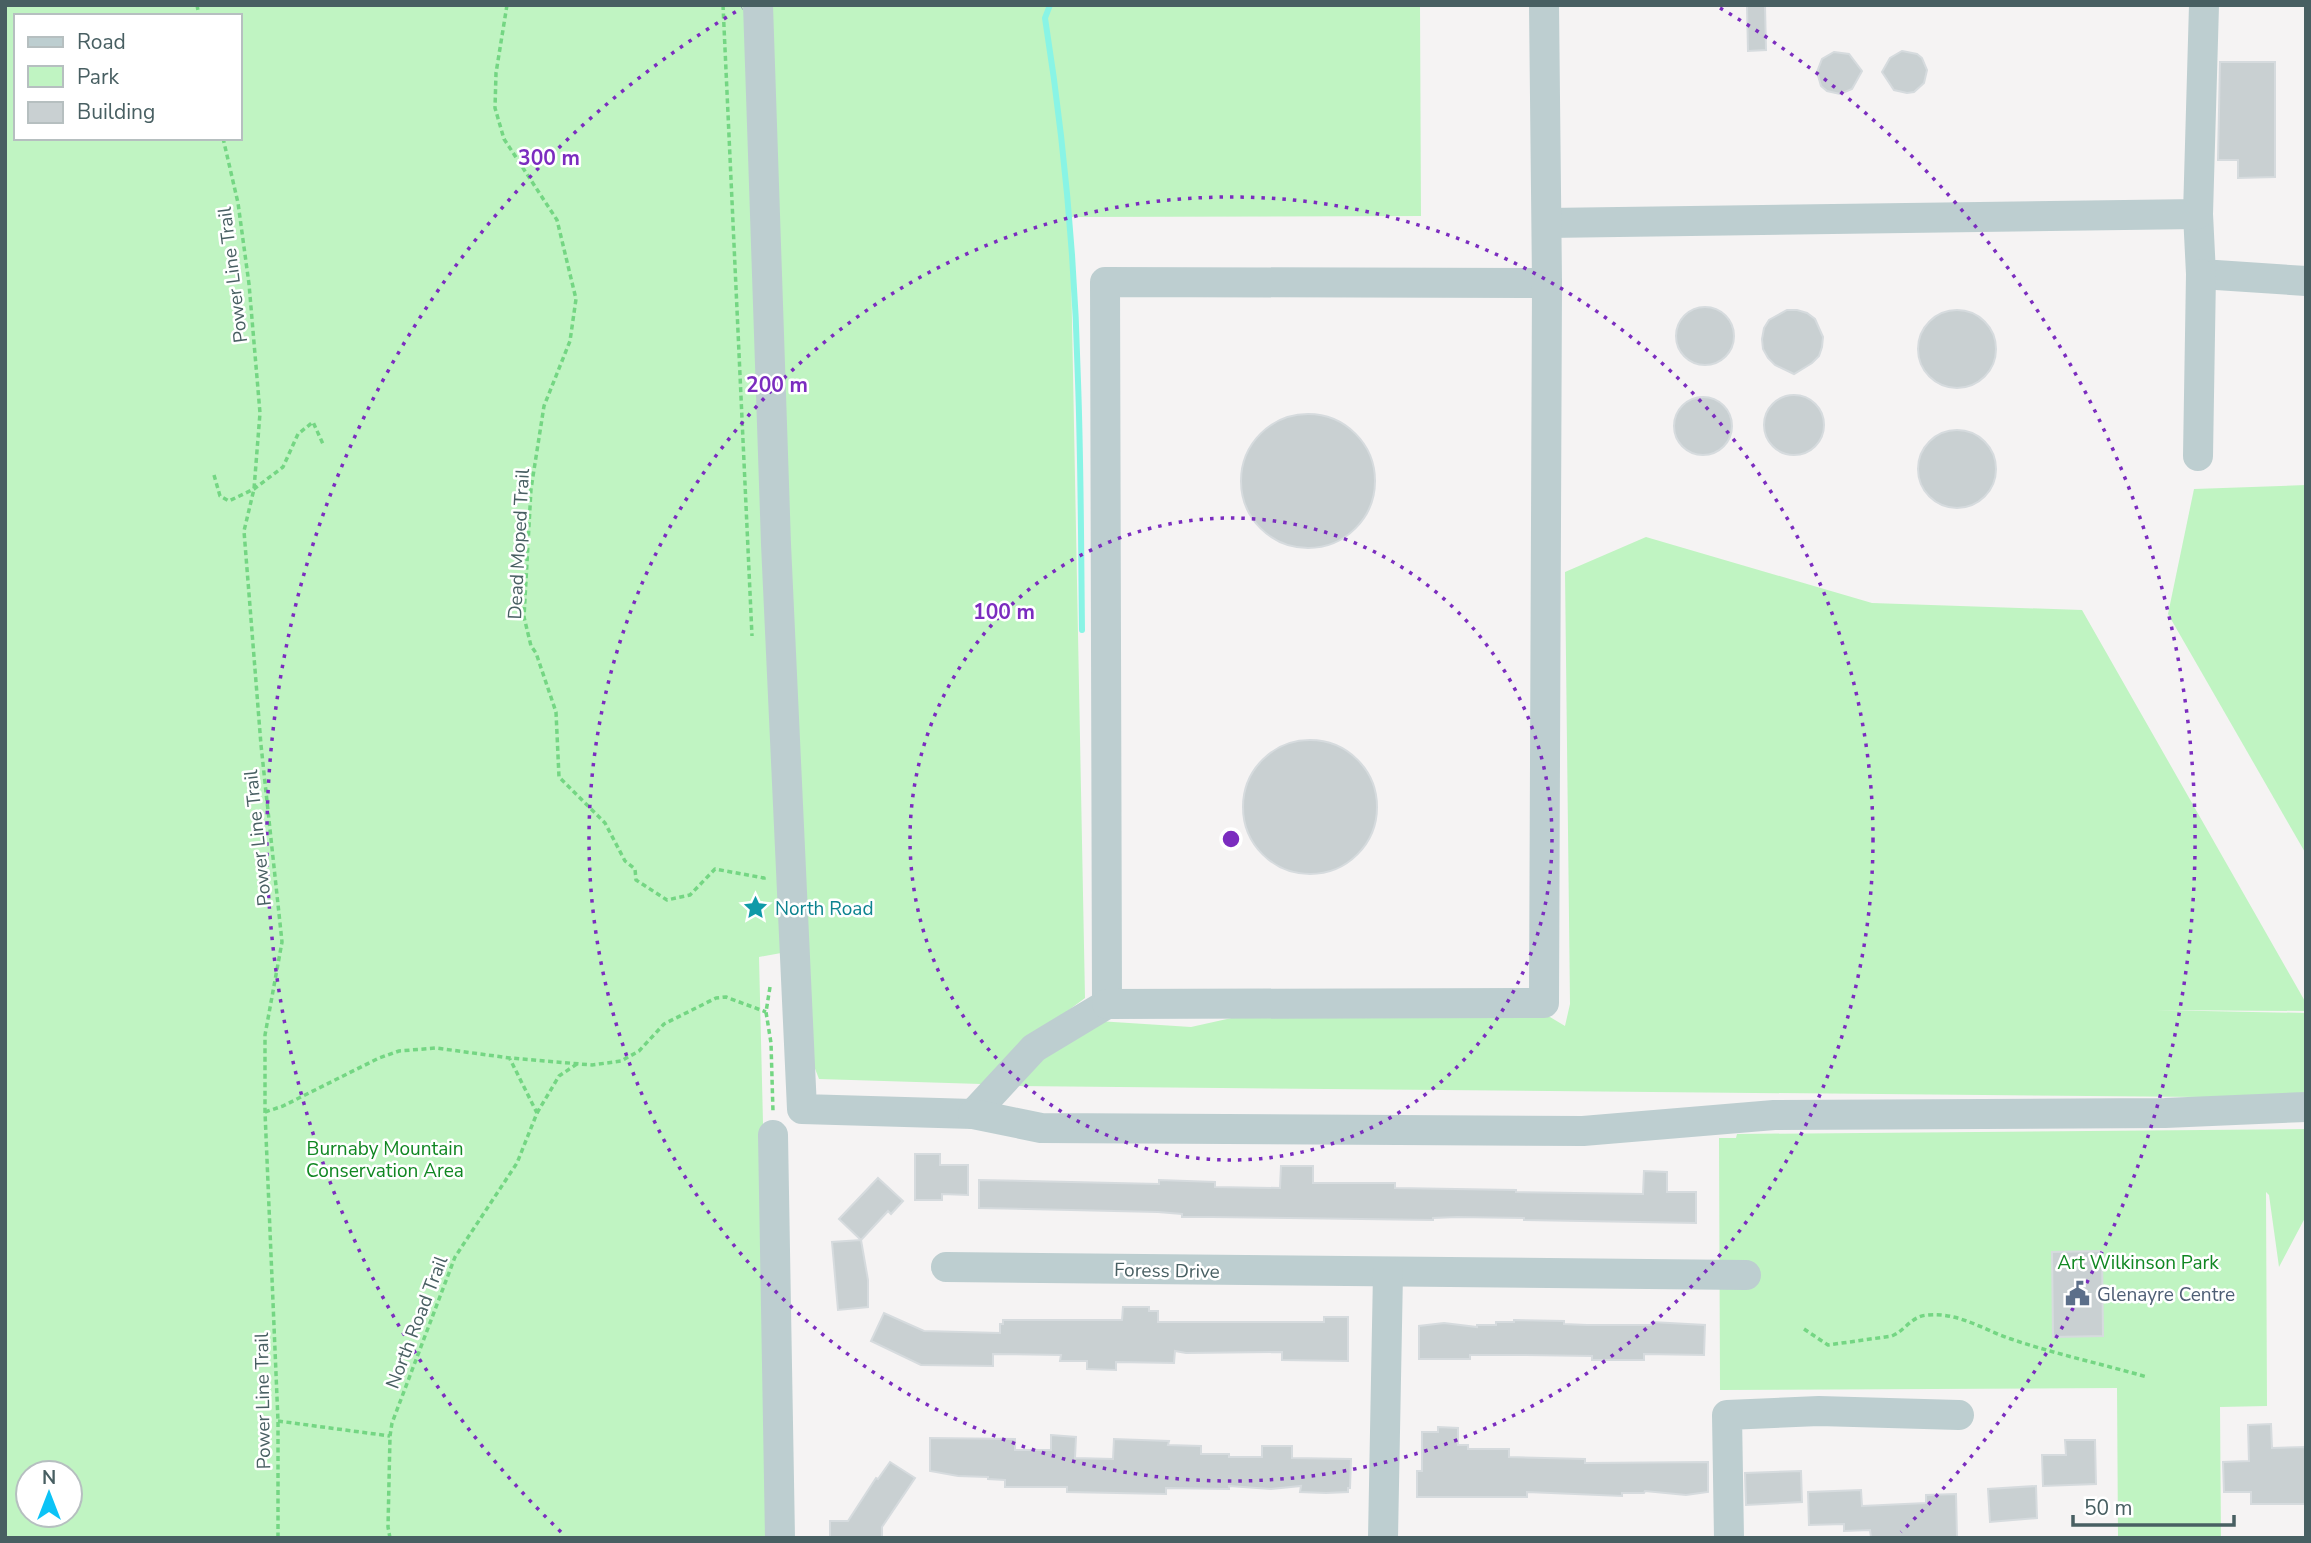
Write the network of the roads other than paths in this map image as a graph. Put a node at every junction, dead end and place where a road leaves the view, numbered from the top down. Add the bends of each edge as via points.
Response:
1 (758, 5) edge
2 (1544, 5) edge
3 (2204, 5) edge
4 (2198, 214) junction
5 (1547, 223) junction
6 (2201, 274) junction
7 (2306, 281) edge
8 (1547, 283) junction
9 (2198, 456) dead end
10 (1107, 1004) junction
11 (2306, 1107) edge
12 (973, 1114) junction
13 (773, 1135) road end
14 (946, 1267) dead end
15 (1388, 1273) junction
16 (1746, 1275) dead end
17 (1959, 1415) dead end
18 (780, 1538) edge
19 (1383, 1538) edge
20 (1729, 1538) edge

1 - 12 street via 802,1109
2 - 5 street
3 - 4 street
4 - 5 street
4 - 6 street
5 - 8 street
6 - 7 street
6 - 9 street
8 - 10 street via 1544,1003
8 - 10 street via 1105,282
10 - 12 street via 1034,1048
11 - 12 street via 2165,1114 1774,1115 1583,1131 1041,1128
13 - 18 street
14 - 15 street, Foress Drive
15 - 16 street, Foress Drive
15 - 19 street
17 - 20 street via 1819,1411 1727,1415

